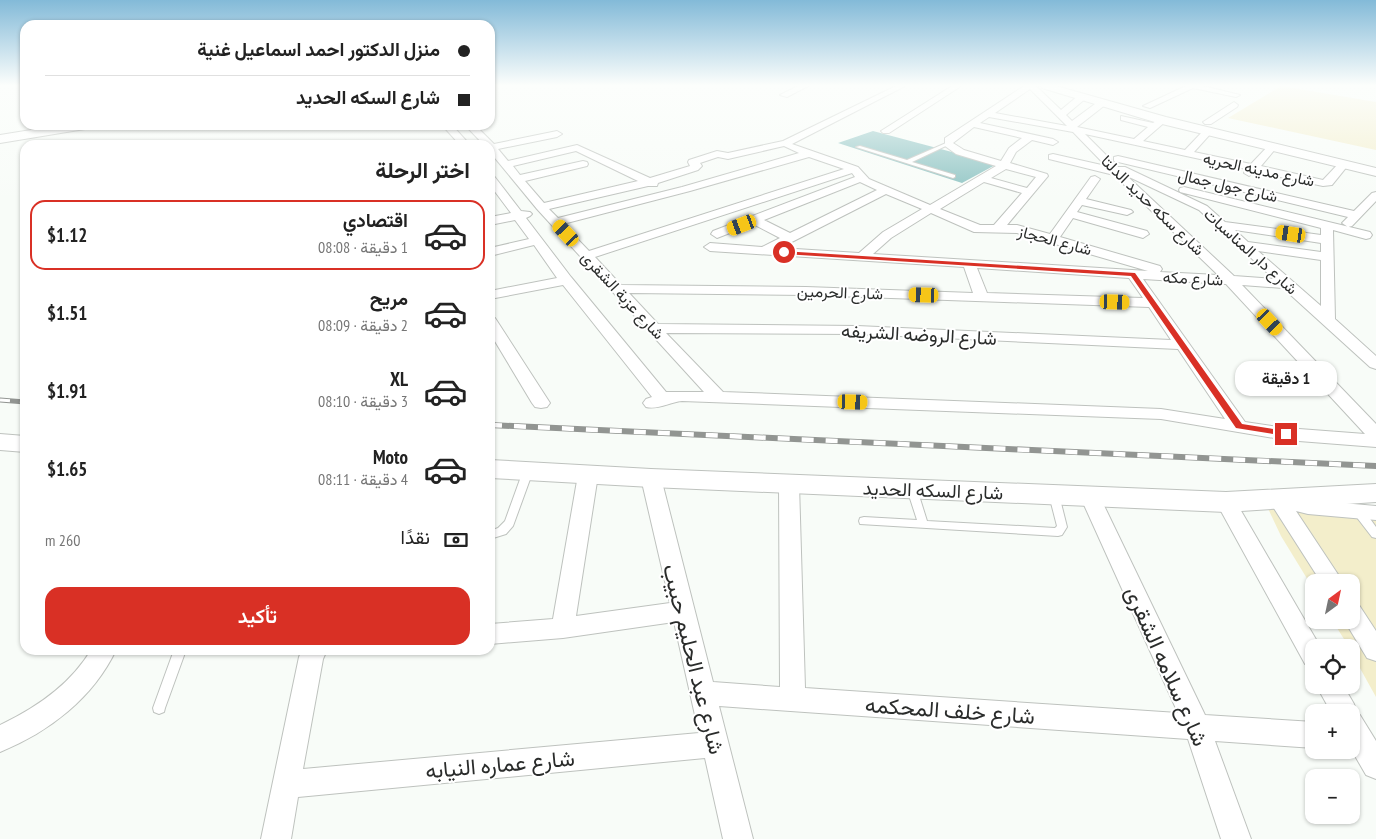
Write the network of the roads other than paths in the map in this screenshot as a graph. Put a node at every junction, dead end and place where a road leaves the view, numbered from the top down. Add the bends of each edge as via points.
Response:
1 (826, 125) edge
2 (895, 125) edge
3 (970, 125) edge
4 (977, 125) edge
5 (1043, 125) edge
6 (1071, 125) edge
7 (1077, 125) edge
8 (1156, 125) edge
9 (1185, 125) edge
10 (1203, 125) edge
11 (1208, 127) junction
12 (1074, 128) junction
13 (55, 130) edge
14 (452, 130) edge
15 (475, 130) edge
16 (886, 131) dead end
17 (557, 134) dead end
18 (1030, 137) junction
19 (0, 139) edge
20 (460, 140) edge
21 (484, 140) edge
22 (1053, 142) dead end
23 (1136, 142) junction
24 (948, 144) junction
25 (495, 145) edge
26 (788, 145) junction
27 (858, 147) dead end
28 (1272, 147) junction
29 (495, 152) edge
30 (812, 153) junction
31 (1188, 153) junction
32 (1053, 157) dead end
33 (1376, 161) edge
34 (908, 162) junction
35 (1109, 163) junction
36 (584, 164) dead end
37 (1344, 164) junction
38 (506, 165) junction
39 (1003, 166) junction
40 (1254, 167) junction
41 (1376, 172) edge
42 (858, 174) junction
43 (953, 176) dead end
44 (981, 178) junction
45 (518, 179) junction
46 (1095, 179) dead end
47 (649, 182) junction
48 (1148, 182) junction
49 (1237, 187) junction
50 (886, 190) junction
51 (1029, 192) junction
52 (672, 193) junction
53 (1376, 194) edge
54 (496, 195) edge
55 (813, 197) junction
56 (1080, 201) junction
57 (543, 208) junction
58 (928, 209) junction
59 (845, 210) junction
60 (1127, 212) dead end
61 (1070, 214) junction
62 (518, 215) junction
63 (1356, 215) junction
64 (495, 220) edge
65 (754, 220) junction
66 (555, 222) junction
67 (1222, 225) junction
68 (1327, 225) junction
69 (997, 229) junction
70 (1342, 229) junction
71 (717, 234) dead end
72 (1143, 234) dead end
73 (1366, 235) dead end
74 (791, 238) junction
75 (1053, 238) junction
76 (1327, 240) junction
77 (536, 241) junction
78 (1244, 245) junction
79 (710, 247) dead end
80 (495, 251) edge
81 (764, 251) junction
82 (587, 256) junction
83 (862, 257) junction
84 (1328, 257) junction
85 (969, 264) junction
86 (1133, 274) junction
87 (1181, 277) junction
88 (566, 280) junction
89 (1230, 280) junction
90 (1288, 284) junction
91 (617, 289) junction
92 (495, 294) edge
93 (982, 297) junction
94 (1154, 303) junction
95 (1328, 320) junction
96 (495, 328) edge
97 (654, 328) junction
98 (1183, 345) junction
99 (1376, 364) edge
100 (718, 397) junction
101 (541, 403) dead end
102 (1239, 426) junction
103 (1376, 435) edge
104 (1376, 441) edge
105 (0, 442) edge
106 (20, 444) edge
107 (495, 469) edge
108 (528, 471) junction
109 (588, 475) junction
110 (651, 478) junction
111 (789, 484) junction
112 (912, 489) junction
113 (1054, 495) junction
114 (1090, 496) junction
115 (1278, 499) junction
116 (1226, 502) junction
117 (1370, 506) edge
118 (864, 521) dead end
119 (923, 524) junction
120 (495, 533) edge
121 (1376, 534) edge
122 (1327, 574) edge
123 (683, 611) junction
124 (1360, 626) edge
125 (563, 628) junction
126 (495, 634) edge
127 (1305, 641) edge
128 (1376, 651) edge
129 (101, 655) edge
130 (178, 655) edge
131 (312, 655) edge
132 (703, 693) junction
133 (793, 699) junction
134 (159, 708) dead end
135 (1197, 727) junction
136 (1305, 734) edge
137 (0, 739) edge
138 (1360, 742) edge
139 (715, 744) junction
140 (1376, 766) edge
141 (286, 784) junction
142 (276, 839) edge
143 (738, 839) edge
144 (1236, 839) edge

1 - 26 street
2 - 16 street
3 - 24 street via 948,140
4 - 18 street
5 - 12 street, شارع مدينه الحريه
6 - 12 street, شارع سكه حديد الدلتا
7 - 12 street
8 - 23 street
9 - 11 street
10 - 11 street
11 - 28 street
11 - 31 street
11 - 33 street
12 - 23 street, شارع مدينه الحريه
12 - 35 street, شارع سكه حديد الدلتا
13 - 19 street
14 - 20 street
15 - 21 street, شارع عزبة الشقرى
17 - 25 street
18 - 22 street
18 - 39 street via 1012,150
23 - 31 street, شارع مدينه الحريه
24 - 34 lane
24 - 39 street via 960,152
26 - 30 street, شارع الحجاز
26 - 47 street via 728,156 718,154 693,162 697,166 694,168
27 - 34 lane
28 - 37 street
28 - 40 street
29 - 38 street, شارع عزبة الشقرى
30 - 42 street, شارع الحجاز
30 - 52 street
31 - 40 street, شارع مدينه الحريه
32 - 35 street
34 - 43 lane
35 - 48 street, شارع دار المناسبات
35 - 49 street, شارع جول جمال
35 - 89 street, شارع سكه حديد الدلتا
36 - 45 street
37 - 40 street, شارع مدينه الحريه via 1325,183
37 - 41 street
38 - 45 street, شارع عزبة الشقرى
38 - 47 street via 577,148
39 - 44 street
39 - 51 street via 1043,176
40 - 49 street
42 - 50 street, شارع الحجاز
42 - 55 street
42 - 82 street
44 - 51 street
44 - 58 street
45 - 57 street, شارع عزبة الشقرى
46 - 56 street
47 - 52 street
47 - 57 street
48 - 67 street, شارع دار المناسبات via 1197,204
48 - 68 street
49 - 63 street, شارع جول جمال
50 - 58 street, شارع الحجاز
50 - 59 street
51 - 69 street
52 - 66 street
53 - 63 street
54 - 62 street, شارع عزبة الشقرى
55 - 59 street
55 - 65 street
56 - 60 street
56 - 61 street
57 - 62 street
57 - 66 street, شارع عزبة الشقرى
58 - 69 street, شارع الحجاز via 978,229
58 - 83 street via 887,235
59 - 74 street
61 - 72 street
61 - 75 street
62 - 64 street
62 - 77 street, شارع عزبة الشقرى
63 - 70 street
65 - 71 street
65 - 74 street
66 - 82 street, شارع عزبة الشقرى
67 - 76 street
67 - 78 street, شارع دار المناسبات
68 - 70 street
68 - 76 street
69 - 75 street, شارع الحجاز via 1017,229
70 - 73 street
74 - 81 street
75 - 87 street, شارع الحجاز
76 - 84 street
77 - 80 street
77 - 88 street, شارع عزبة الشقرى
78 - 84 street
78 - 90 street, شارع دار المناسبات
79 - 81 street, شارع مكه
81 - 83 street, شارع مكه
82 - 91 street, شارع عزبة الشقرى
83 - 85 street, شارع مكه
84 - 95 street
85 - 86 street, شارع مكه
85 - 93 street
86 - 87 street, شارع مكه
86 - 94 street
87 - 89 street, شارع مكه
88 - 92 street
88 - 100 street, شارع عزبة الشقرى via 657,401 682,396
89 - 90 street, شارع مكه
89 - 103 street, شارع سكه حديد الدلتا
90 - 95 street, شارع دار المناسبات
91 - 93 street, شارع الحرمين via 796,290
91 - 97 street, شارع عزبة الشقرى
93 - 94 street, شارع الحرمين
94 - 98 street
95 - 99 street, شارع دار المناسبات
96 - 101 street
97 - 98 street, شارع الروضه الشريفه via 857,330
97 - 100 street, شارع عزبة الشقرى
98 - 102 street
100 - 102 street via 1152,414
102 - 104 street via 1286,434
105 - 106 street
107 - 108 street, شارع السكه الحديد
108 - 109 street, شارع السكه الحديد
108 - 120 lane via 510,523
109 - 110 street, شارع السكه الحديد
109 - 125 street
110 - 111 street, شارع السكه الحديد
110 - 123 street, شارع عبد الحليم حبيب
111 - 112 street, شارع السكه الحديد
111 - 133 street
112 - 113 street, شارع السكه الحديد
112 - 119 lane
113 - 114 street, شارع السكه الحديد
113 - 119 lane via 1062,527 1058,532
114 - 116 street, شارع السكه الحديد
114 - 135 street, شارع سلامه الشقرى
115 - 116 street, شارع السكه الحديد
115 - 117 street, شارع السكه الحديد
115 - 122 street
116 - 127 street
117 - 121 lane
118 - 119 lane
123 - 125 street
123 - 132 street, شارع عبد الحليم حبيب
124 - 128 street
125 - 126 street
129 - 137 street via 90,673 60,702 23,728
130 - 134 lane
131 - 141 street
132 - 133 street, شارع خلف المحكمه
132 - 139 street, شارع عبد الحليم حبيب
133 - 135 street, شارع خلف المحكمه
135 - 136 street, شارع خلف المحكمه
135 - 144 street, شارع سلامه الشقرى
138 - 140 street
139 - 141 street, شارع عماره النيابه
139 - 143 street, شارع عبد الحليم حبيب
141 - 142 street

